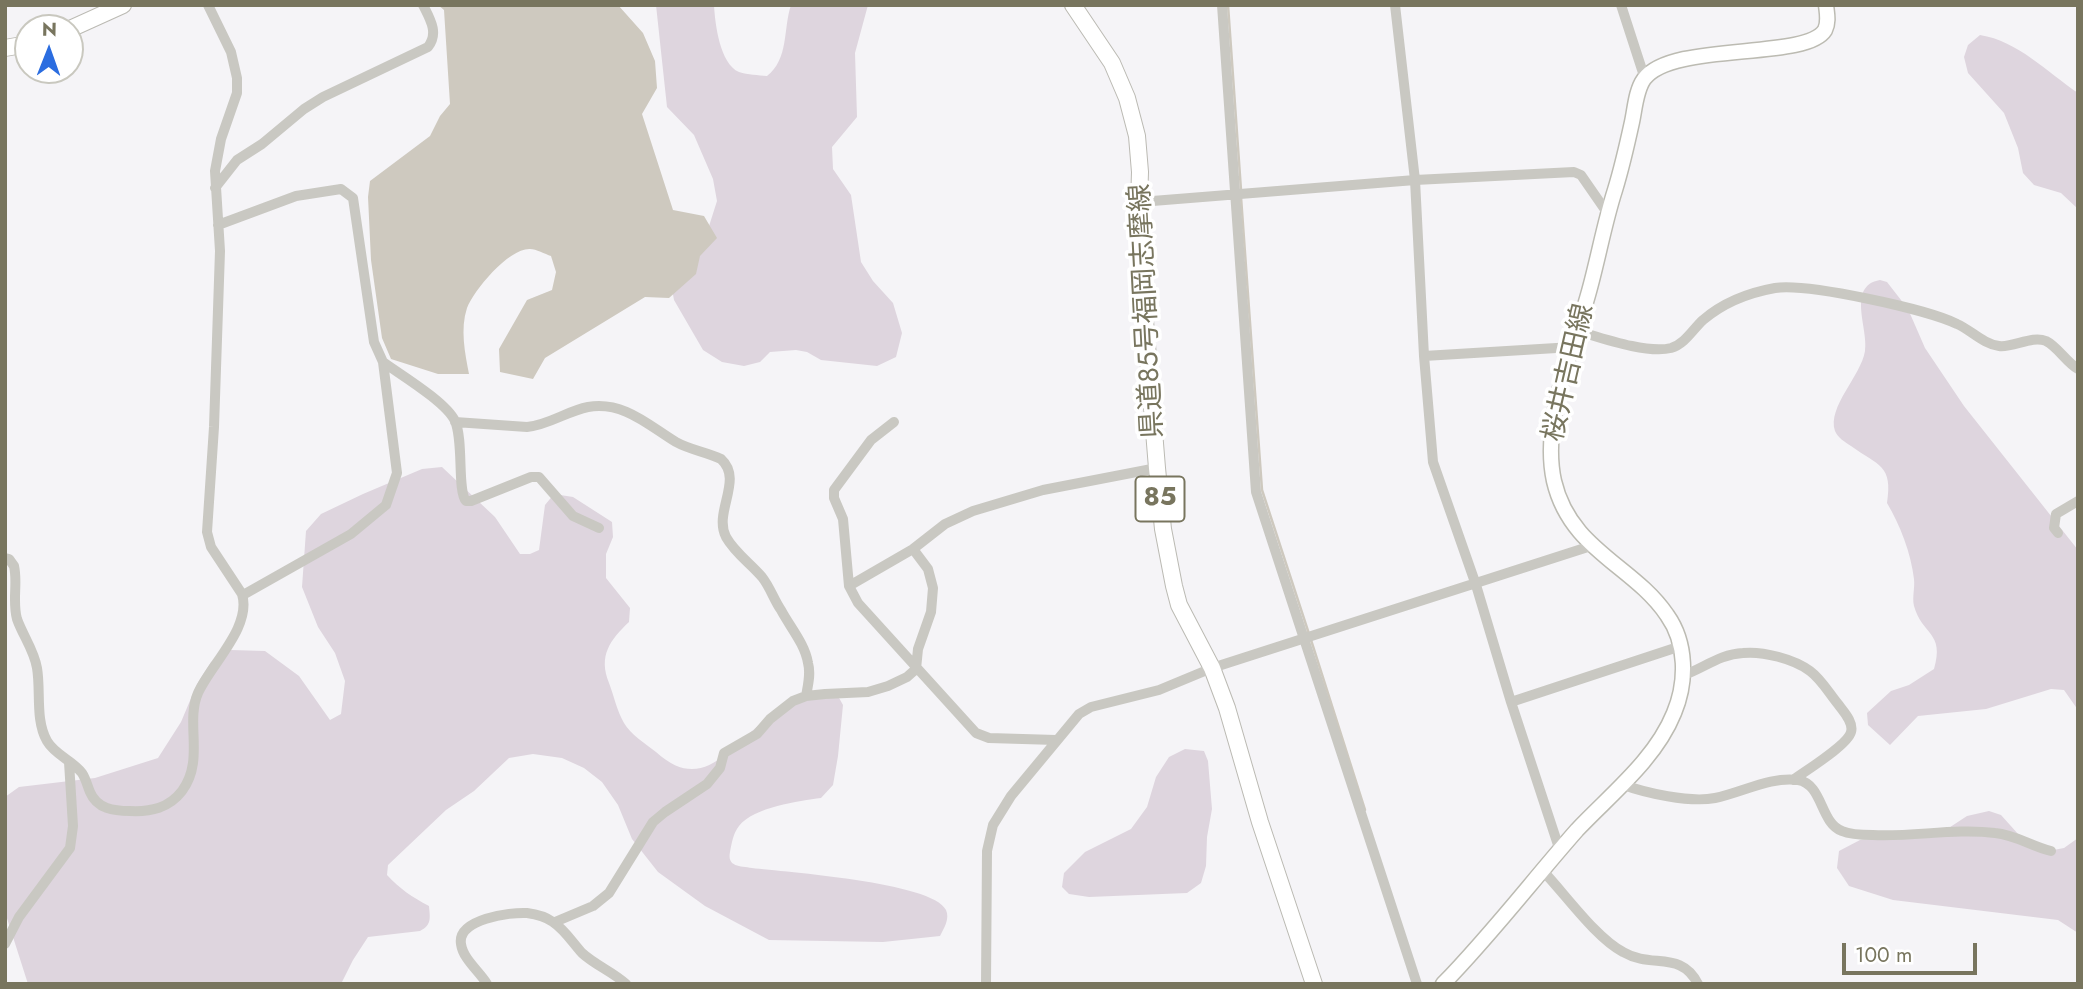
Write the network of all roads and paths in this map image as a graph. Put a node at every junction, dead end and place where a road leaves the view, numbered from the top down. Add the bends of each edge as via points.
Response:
1 (123, 5) edge
2 (208, 5) edge
3 (423, 5) edge
4 (1073, 5) edge
5 (1222, 5) edge
6 (1395, 5) edge
7 (1621, 5) edge
8 (1826, 5) edge
9 (84, 23) edge
10 (1645, 79) junction
11 (1415, 180) junction
12 (214, 189) junction
13 (1235, 195) junction
14 (1140, 202) junction
15 (1608, 214) junction
16 (218, 225) junction
17 (1578, 331) junction
18 (1573, 347) junction
19 (1424, 356) junction
20 (383, 362) junction
21 (2078, 369) edge
22 (455, 422) junction
23 (894, 422) dead end
24 (1157, 468) junction
25 (2078, 500) edge
26 (599, 528) dead end
27 (2058, 533) dead end
28 (1591, 546) junction
29 (913, 549) junction
30 (5, 558) edge
31 (1476, 585) junction
32 (849, 586) junction
33 (243, 595) junction
34 (1304, 640) junction
35 (1681, 646) junction
36 (1212, 668) junction
37 (916, 669) junction
38 (1684, 675) junction
39 (806, 696) junction
40 (1511, 702) junction
41 (1056, 740) junction
42 (69, 762) junction
43 (1793, 780) junction
44 (1621, 784) junction
45 (1560, 850) junction
46 (2051, 851) dead end
47 (1544, 870) junction
48 (555, 922) junction
49 (5, 944) edge
50 (1454, 977) edge
51 (487, 984) edge
52 (626, 984) edge
53 (986, 984) edge
54 (1314, 984) edge
55 (1417, 984) edge
56 (1443, 984) edge
57 (1698, 984) edge

1 - 9 main road
2 - 12 street via 231,52 237,78 237,93 217,156
3 - 12 street via 433,31 428,47 304,109 237,160
4 - 14 main road, 県道85号福岡志摩線 / 85 via 1112,63 1127,98 1139,154
5 - 13 street
6 - 11 street
7 - 10 street
8 - 10 main road via 1828,21 1818,38 1675,62
10 - 15 main road, 桜井吉田線
11 - 13 street
11 - 15 street via 1574,172 1581,175
11 - 19 street
12 - 16 street
13 - 14 street
13 - 34 street via 1256,492
14 - 24 main road, 県道85号福岡志摩線 / 85 via 1138,234
15 - 17 main road, 桜井吉田線
16 - 20 street via 296,196 341,189 348,192 356,213 374,342
16 - 33 street via 207,532 211,547
17 - 18 main road, 桜井吉田線
17 - 21 street via 1659,349 1674,347 1732,299 1787,287 1932,315 1998,346 2046,341
18 - 19 street
18 - 28 main road, 桜井吉田線 via 1555,413 1551,461 1563,505
19 - 31 street via 1433,462
20 - 22 street via 445,408
20 - 33 street via 397,473 386,505 351,534
22 - 26 street via 462,459 461,493 466,501 539,477 573,516
22 - 39 street via 527,427 590,407 607,407 644,420 674,441 725,462 730,484 722,527 732,547 764,579 793,629 808,660
23 - 32 street via 871,440 834,489 843,519
24 - 29 street via 1042,490 983,507 956,518
24 - 36 main road, 県道85号福岡志摩線 / 85 via 1174,586 1186,621
25 - 27 street via 2056,514
28 - 31 street
28 - 35 main road, 桜井吉田線 via 1668,616
29 - 32 street
29 - 37 street via 928,569 933,588
30 - 42 street via 14,566 17,617 37,667 42,730 55,752
31 - 34 street
31 - 40 street
32 - 37 street via 868,617
33 - 42 street via 239,624 196,698 195,754 190,774 171,802 150,811 111,810 94,799 83,774
34 - 36 street
34 - 55 street
35 - 38 main road, 桜井吉田線
35 - 40 street
36 - 41 street via 1160,690 1091,707
36 - 54 main road, 県道85号福岡志摩線 / 85
37 - 39 street via 868,692
37 - 41 street via 975,733 989,738
38 - 43 street via 1710,661 1740,653 1788,661 1812,672 1846,714 1851,732
38 - 44 main road, 桜井吉田線 via 1681,695 1665,731
39 - 48 street via 783,707 757,734 724,753 720,768 707,784 653,822 610,893 593,906
40 - 45 street
41 - 53 street via 1000,812 989,838
42 - 49 street via 70,848 19,917
43 - 44 street via 1709,799
43 - 46 street via 1809,786 1840,831 1884,836 1994,833
44 - 45 main road, 桜井吉田線
45 - 47 main road, 桜井吉田線
47 - 50 main road, 桜井吉田線
47 - 57 street via 1620,951 1650,961 1678,963 1691,971
48 - 51 street via 529,913 507,914 468,927 461,945
48 - 52 street via 584,954
50 - 56 main road, 桜井吉田線

